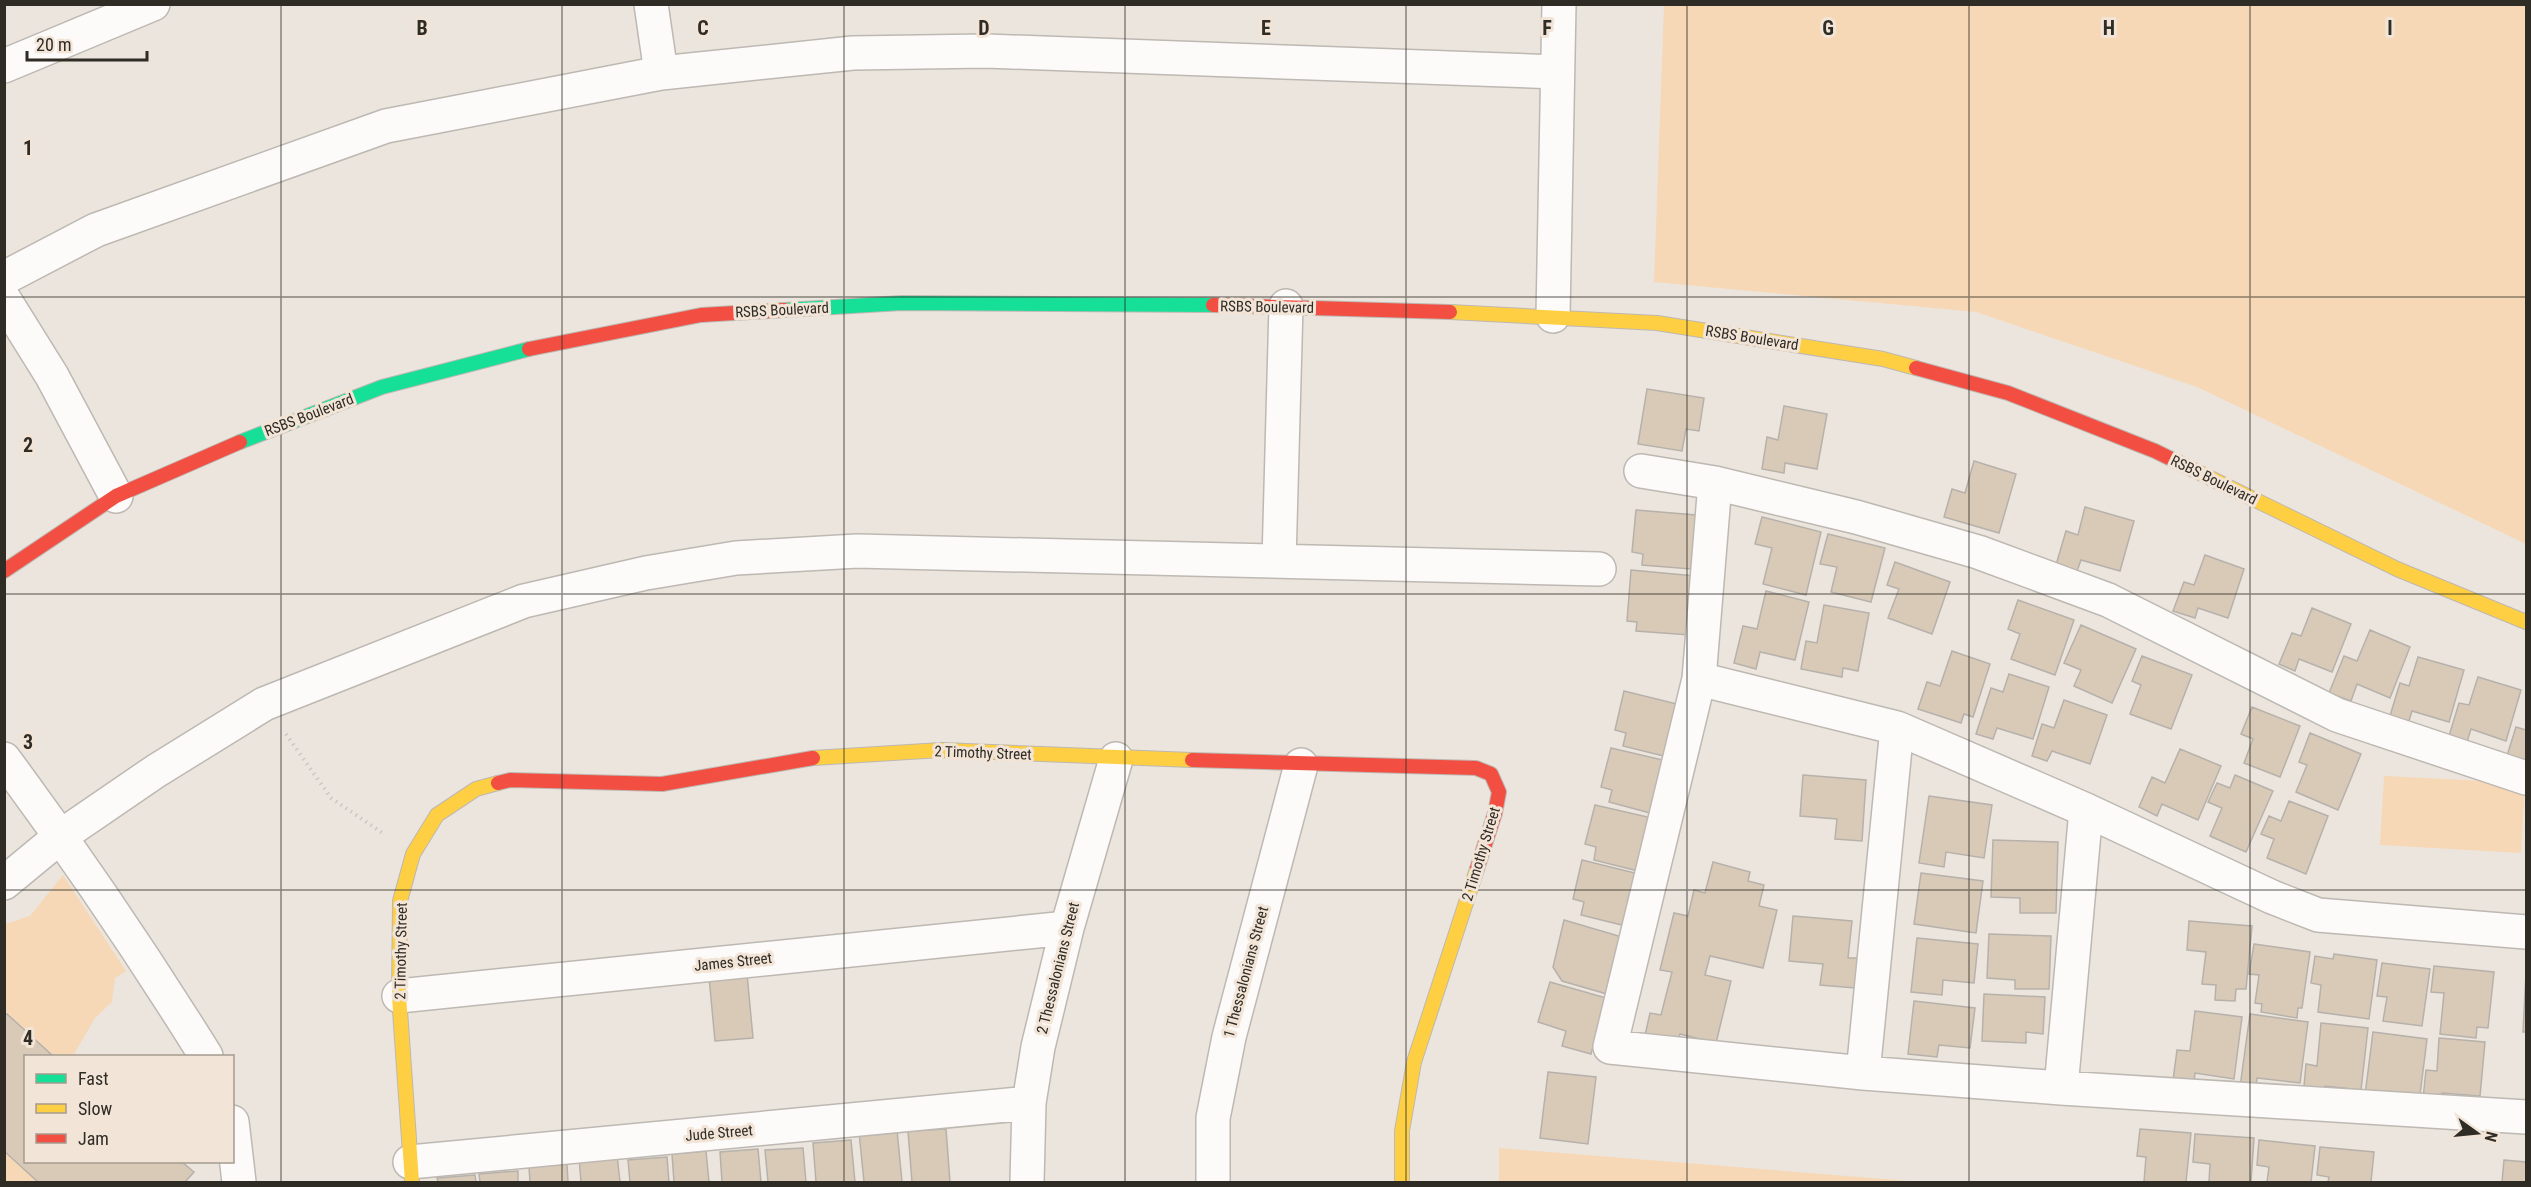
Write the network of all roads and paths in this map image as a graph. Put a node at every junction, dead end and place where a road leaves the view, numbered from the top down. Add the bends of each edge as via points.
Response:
1 (153, 4) edge
2 (651, 4) edge
3 (1559, 4) edge
4 (4, 66) edge
5 (1557, 72) junction
6 (661, 73) junction
7 (4, 278) edge
8 (4, 299) edge
9 (1286, 306) junction
10 (1553, 316) junction
11 (1641, 471) dead end
12 (1715, 483) junction
13 (116, 496) junction
14 (1279, 561) junction
15 (1599, 569) dead end
16 (4, 571) edge
17 (2526, 622) edge
18 (1699, 679) junction
19 (264, 704) junction
20 (1897, 728) junction
21 (4, 759) edge
22 (1116, 759) junction
23 (1301, 765) junction
24 (2526, 778) edge
25 (2086, 810) junction
26 (61, 836) junction
27 (413, 854) junction
28 (4, 883) edge
29 (1067, 928) junction
30 (2526, 932) edge
31 (399, 996) junction
32 (205, 1055) edge
33 (1863, 1073) junction
34 (2061, 1088) junction
35 (1029, 1103) junction
36 (2526, 1117) edge
37 (234, 1139) edge
38 (411, 1172) edge
39 (239, 1182) edge
40 (1027, 1182) edge
41 (1212, 1182) edge
42 (1401, 1182) edge

1 - 4 street
2 - 6 street
3 - 5 street
5 - 6 street via 986,51 853,53
5 - 10 street
6 - 7 street via 386,126 96,230
8 - 13 street via 52,376
9 - 10 street, RSBS Boulevard
9 - 13 street, RSBS Boulevard via 902,303 701,315 543,345 382,387 270,429
9 - 14 street
10 - 17 street, RSBS Boulevard via 1657,323 1883,359 2008,393 2155,451 2397,569
11 - 12 street
12 - 18 street
12 - 24 street via 1856,517 1989,556 2108,600 2337,715
13 - 16 street, RSBS Boulevard
14 - 15 street
14 - 19 street via 857,550 736,558 646,573 524,601
18 - 20 street
18 - 33 street via 1610,1047
19 - 26 street
19 - 27 path via 331,798
20 - 25 street
20 - 33 street
21 - 26 street
22 - 23 street, 2 Timothy Street
22 - 27 street, 2 Timothy Street via 918,751 804,759 662,784 510,780 476,789 437,815
22 - 29 street, 2 Thessalonians Street
23 - 41 street, 1 Thessalonians Street via 1229,1037 1213,1118
23 - 42 street, 2 Timothy Street via 1476,768 1491,774 1499,792 1414,1062 1402,1131
25 - 30 street via 2318,915
25 - 34 street
26 - 28 street
26 - 32 street
27 - 31 street, 2 Timothy Street via 400,901
29 - 31 street, James Street
29 - 35 street, 2 Thessalonians Street via 1038,1047
31 - 38 street, 2 Timothy Street
33 - 34 street
34 - 36 street
35 - 38 street, Jude Street
35 - 40 street, 2 Thessalonians Street
37 - 39 street

